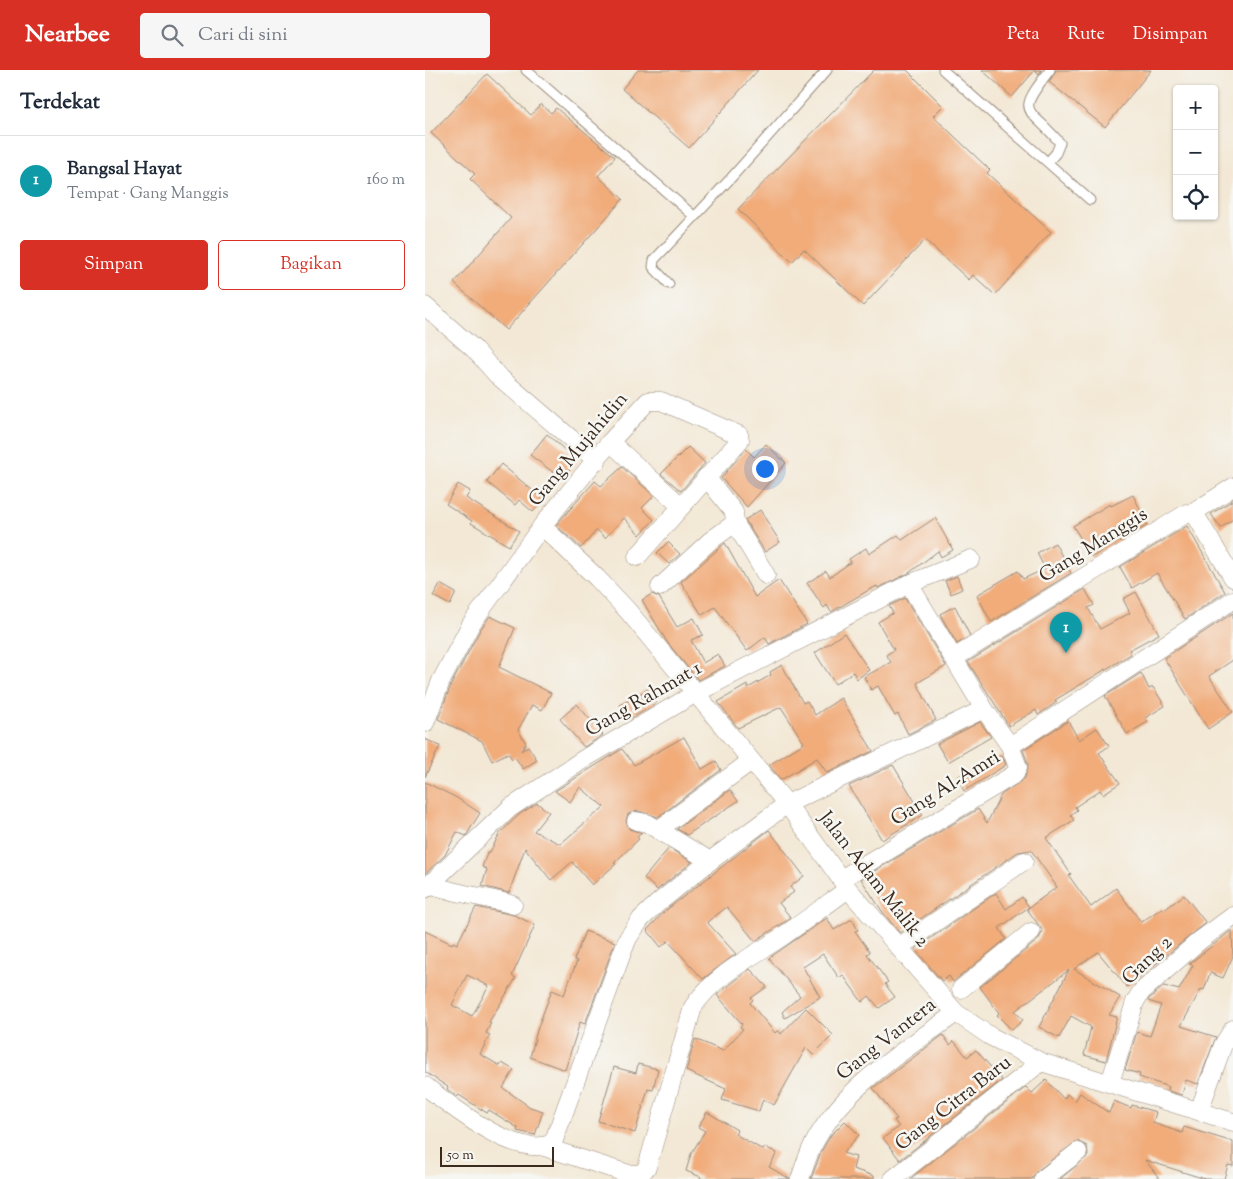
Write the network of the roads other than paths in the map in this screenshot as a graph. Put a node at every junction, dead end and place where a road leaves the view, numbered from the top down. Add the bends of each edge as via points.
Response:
1 (526, 70) edge
2 (827, 70) edge
3 (943, 70) edge
4 (1050, 70) edge
5 (1048, 162) junction
6 (1090, 200) dead end
7 (695, 217) junction
8 (669, 284) dead end
9 (425, 306) edge
10 (610, 442) junction
11 (597, 461) junction
12 (706, 477) junction
13 (1233, 486) edge
14 (681, 506) junction
15 (1191, 514) junction
16 (735, 523) junction
17 (542, 526) junction
18 (637, 557) dead end
19 (971, 559) dead end
20 (766, 575) dead end
21 (1233, 578) edge
22 (909, 584) junction
23 (660, 587) dead end
24 (1233, 600) edge
25 (955, 658) junction
26 (696, 693) junction
27 (984, 709) junction
28 (425, 723) edge
29 (1010, 746) junction
30 (751, 761) junction
31 (787, 804) junction
32 (636, 822) dead end
33 (658, 830) junction
34 (710, 861) junction
35 (1024, 861) dead end
36 (844, 884) junction
37 (428, 887) edge
38 (513, 905) dead end
39 (1233, 916) edge
40 (1031, 932) dead end
41 (899, 948) junction
42 (955, 999) junction
43 (1233, 1029) edge
44 (1041, 1062) junction
45 (1110, 1083) junction
46 (425, 1086) edge
47 (1199, 1112) junction
48 (1233, 1122) edge
49 (544, 1147) junction
50 (1078, 1152) dead end
51 (1048, 1177) edge
52 (800, 1179) edge
53 (893, 1179) edge

1 - 7 lane
2 - 7 lane
3 - 5 lane
4 - 5 lane via 1030,95 1028,104 1029,112 1060,143
5 - 6 lane
7 - 8 lane via 654,260 653,267
9 - 11 street via 474,349 497,375
10 - 11 street, Gang Mujahidin
10 - 12 street, Gang Mujahidin via 648,401 661,402 739,435 740,440
10 - 14 street
11 - 17 street, Gang Mujahidin
12 - 14 street, Gang Mujahidin
12 - 16 street via 734,512
13 - 15 street, Gang Manggis
14 - 18 street, Gang Mujahidin
15 - 21 street via 1196,516
15 - 25 street, Gang Manggis via 1187,513
16 - 20 street
16 - 23 street via 710,541
17 - 26 street, Jalan Adam Malik 2 via 628,611
17 - 28 street, Gang Mujahidin via 471,624 441,681
19 - 22 street, Gang Rahmat 1
22 - 25 street, Gang Al-Amri
22 - 26 street, Gang Rahmat 1
24 - 29 street
25 - 27 street, Gang Al-Amri
26 - 30 street, Jalan Adam Malik 2
26 - 37 street, Gang Rahmat 1 via 587,757 510,808
27 - 29 street, Gang Al-Amri
27 - 31 street
29 - 36 street, Gang Al-Amri via 1018,767 1015,774
30 - 31 street, Jalan Adam Malik 2
30 - 33 street
31 - 34 street
31 - 36 street, Jalan Adam Malik 2
32 - 33 street via 647,823
33 - 34 street
34 - 49 street via 658,903 628,938 557,1136 553,1143
35 - 41 street
36 - 41 street, Jalan Adam Malik 2
36 - 49 street, Gang Al-Amri via 795,928 702,994 693,1007 647,1168 641,1174 629,1174
37 - 38 street via 484,896
39 - 45 street, Gang 2 via 1141,992
40 - 42 street, Gang Vantera
41 - 42 street, Jalan Adam Malik 2
42 - 44 street, Jalan Adam Malik 2 via 990,1036
42 - 52 street, Gang Vantera via 839,1107 813,1146
43 - 47 street via 1223,1045
44 - 45 street, Jalan Adam Malik 2
44 - 53 street, Gang Citra Baru
45 - 47 street, Jalan Adam Malik 2
46 - 49 street via 492,1132 517,1144
47 - 48 street, Jalan Adam Malik 2
50 - 51 street

